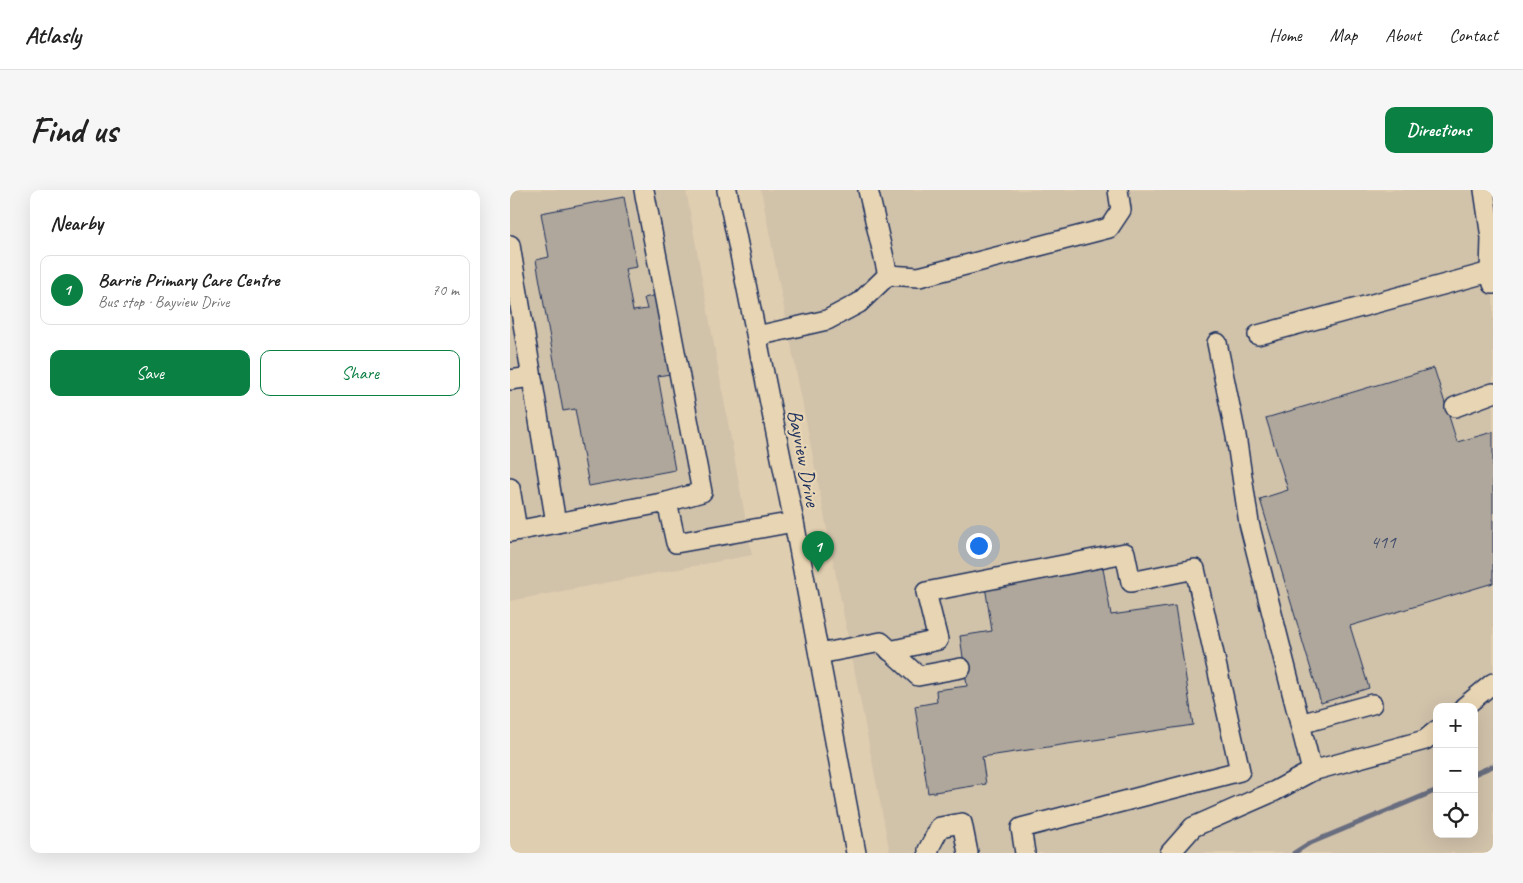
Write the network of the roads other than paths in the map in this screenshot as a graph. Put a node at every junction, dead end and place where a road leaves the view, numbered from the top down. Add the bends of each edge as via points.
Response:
1 (644, 190) edge
2 (727, 190) edge
3 (868, 190) edge
4 (1118, 190) edge
5 (1484, 190) edge
6 (510, 244) edge
7 (888, 276) junction
8 (1492, 278) edge
9 (1258, 335) dead end
10 (756, 336) junction
11 (1217, 343) dead end
12 (531, 377) junction
13 (510, 380) edge
14 (1493, 393) edge
15 (1455, 407) dead end
16 (510, 488) edge
17 (667, 502) junction
18 (794, 522) junction
19 (556, 523) junction
20 (513, 531) edge
21 (890, 651) junction
22 (819, 654) junction
23 (960, 668) dead end
24 (1493, 682) edge
25 (1469, 703) edge
26 (1372, 704) dead end
27 (1300, 724) junction
28 (1433, 733) edge
29 (1312, 771) junction
30 (856, 853) edge
31 (928, 853) edge
32 (968, 853) edge
33 (1025, 853) edge
34 (1170, 853) edge

1 - 17 street via 702,492
2 - 10 street, Bayview Drive
3 - 7 street
4 - 7 street via 1121,210 1110,228 919,277
5 - 8 street via 1491,238
6 - 12 street
7 - 10 street via 859,303 827,320
8 - 9 street
10 - 18 street, Bayview Drive
11 - 27 street via 1249,523
12 - 13 street
12 - 19 street
14 - 15 street
16 - 20 street
17 - 18 street via 676,543
17 - 19 street
18 - 22 street, Bayview Drive
19 - 20 street
21 - 22 street via 881,642
21 - 23 street via 918,676
21 - 33 street via 938,640 926,592 1125,554 1131,582 1195,569 1240,771 1021,828
22 - 30 street, Bayview Drive
24 - 25 street
26 - 27 street
27 - 29 street
28 - 29 street via 1425,740
29 - 34 street via 1275,792 1193,828
31 - 32 street via 940,827 962,823

